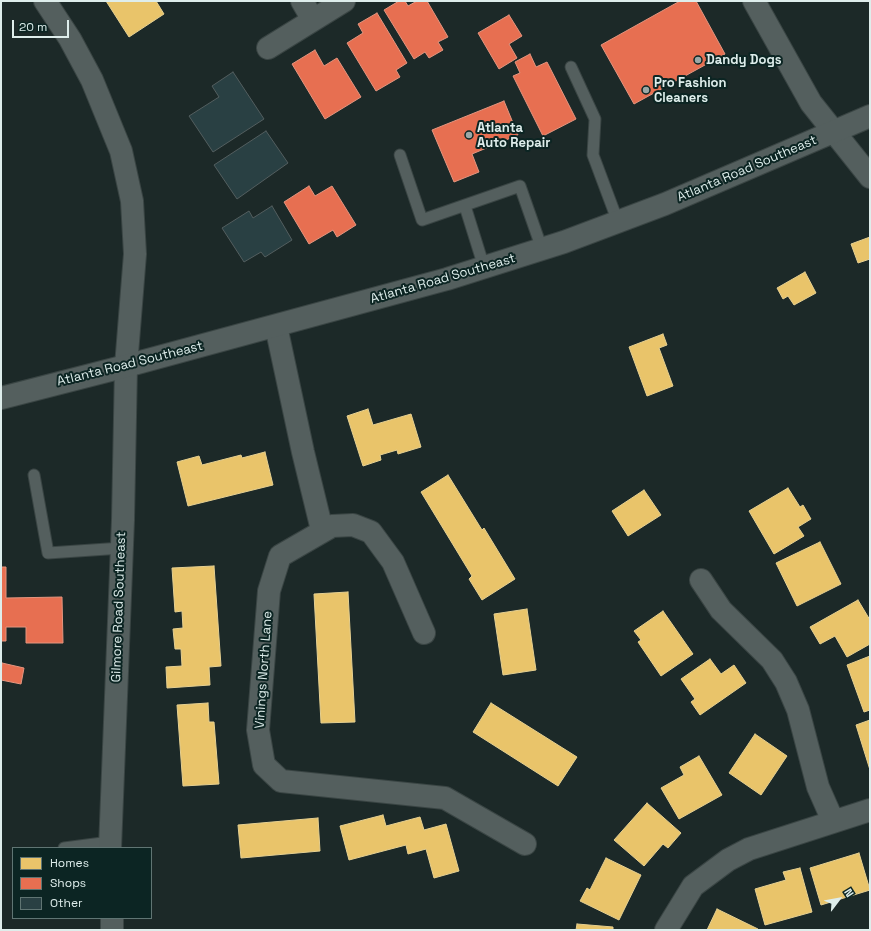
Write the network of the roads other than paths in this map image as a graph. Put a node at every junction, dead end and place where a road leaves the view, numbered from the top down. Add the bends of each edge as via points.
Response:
1 (45, 1) edge
2 (302, 1) edge
3 (344, 1) edge
4 (754, 1) edge
5 (313, 20) junction
6 (268, 48) dead end
7 (571, 67) dead end
8 (870, 116) edge
9 (835, 132) junction
10 (400, 155) dead end
11 (870, 177) edge
12 (465, 206) junction
13 (618, 222) junction
14 (542, 249) junction
15 (484, 267) junction
16 (276, 326) junction
17 (126, 366) junction
18 (1, 398) edge
19 (34, 475) dead end
20 (322, 530) junction
21 (122, 548) junction
22 (700, 580) dead end
23 (424, 633) dead end
24 (870, 810) edge
25 (833, 821) junction
26 (525, 844) dead end
27 (110, 845) edge
28 (79, 847) edge
29 (112, 919) edge
30 (112, 930) edge
31 (666, 930) edge

1 - 17 street, Gilmore Road Southeast via 70,39 92,80 121,151 132,201 135,254
2 - 5 street
3 - 5 street
4 - 9 street via 811,103
5 - 6 street
7 - 13 lane via 595,120 593,155
8 - 9 street, Atlanta Road Southeast
9 - 11 street
9 - 13 street, Atlanta Road Southeast
10 - 12 lane via 422,220
12 - 14 lane via 520,186
12 - 15 lane
13 - 14 street, Atlanta Road Southeast
14 - 15 street, Atlanta Road Southeast
15 - 16 street, Atlanta Road Southeast
16 - 17 street, Atlanta Road Southeast
16 - 20 street
17 - 18 street, Atlanta Road Southeast
17 - 21 street, Gilmore Road Southeast
19 - 21 lane via 48,552
20 - 23 street, Vinings North Lane via 332,526 353,525 371,532 393,562
20 - 26 street, Vinings North Lane via 280,556 269,591 258,730 264,764 281,781 445,798
21 - 27 street, Gilmore Road Southeast
22 - 25 street via 721,610 772,660 786,682 798,710 818,787
24 - 25 street
25 - 31 street via 749,849 728,860 693,886
27 - 28 lane
29 - 30 street

